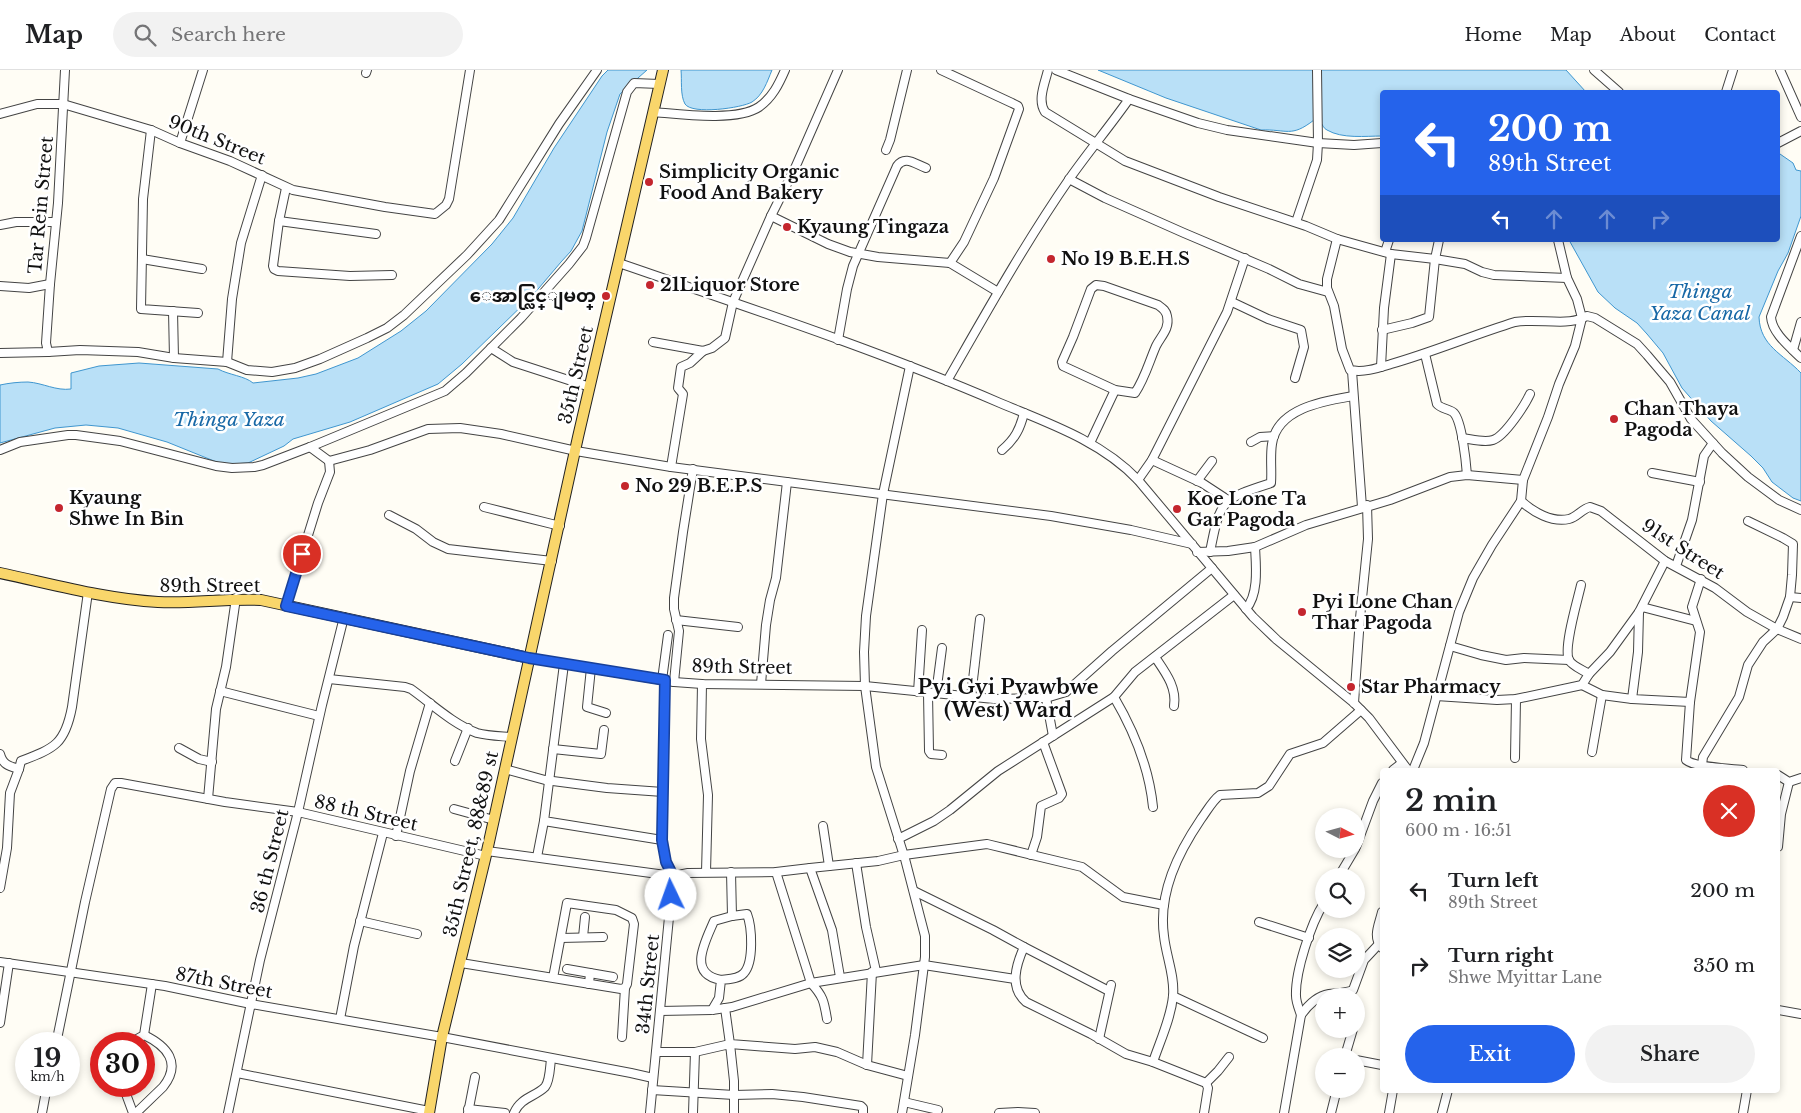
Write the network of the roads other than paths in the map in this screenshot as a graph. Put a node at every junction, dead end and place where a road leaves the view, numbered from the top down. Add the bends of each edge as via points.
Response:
1 (65, 70) edge
2 (203, 70) edge
3 (470, 70) edge
4 (597, 70) edge
5 (663, 70) edge
6 (785, 70) edge
7 (838, 70) edge
8 (907, 70) edge
9 (941, 70) edge
10 (1048, 70) edge
11 (1056, 70) edge
12 (1317, 70) edge
13 (1594, 70) edge
14 (1733, 70) edge
15 (1780, 70) edge
16 (659, 84) junction
17 (1617, 90) edge
18 (1727, 90) edge
19 (1129, 99) junction
20 (64, 104) junction
21 (653, 112) junction
22 (0, 114) edge
23 (1801, 118) edge
24 (151, 130) junction
25 (1801, 131) edge
26 (1780, 142) edge
27 (180, 143) junction
28 (1096, 143) junction
29 (1318, 143) junction
30 (1380, 143) edge
31 (886, 150) dead end
32 (926, 168) dead end
33 (262, 175) junction
34 (1069, 179) junction
35 (286, 188) junction
36 (771, 216) junction
37 (279, 221) junction
38 (56, 222) junction
39 (1296, 222) junction
40 (0, 225) edge
41 (376, 234) dead end
42 (1801, 236) edge
43 (1337, 239) junction
44 (1388, 242) edge
45 (1439, 242) edge
46 (1558, 242) edge
47 (1388, 253) junction
48 (858, 254) junction
49 (1245, 258) junction
50 (1435, 259) junction
51 (142, 260) junction
52 (950, 262) junction
53 (618, 263) junction
54 (202, 269) dead end
55 (392, 275) dead end
56 (1567, 278) junction
57 (50, 284) junction
58 (0, 286) edge
59 (998, 292) junction
60 (1328, 292) junction
61 (733, 302) junction
62 (1232, 302) junction
63 (173, 311) junction
64 (198, 313) dead end
65 (1582, 318) junction
66 (1801, 322) edge
67 (1382, 330) junction
68 (838, 340) junction
69 (653, 342) dead end
70 (491, 348) junction
71 (1794, 350) junction
72 (703, 351) junction
73 (48, 352) junction
74 (0, 354) edge
75 (1425, 354) junction
76 (174, 358) junction
77 (1801, 358) edge
78 (227, 362) junction
79 (910, 366) junction
80 (1382, 366) junction
81 (1352, 371) junction
82 (1295, 378) dead end
83 (946, 381) junction
84 (590, 387) junction
85 (1116, 390) junction
86 (1530, 394) dead end
87 (1353, 396) junction
88 (1024, 413) junction
89 (1274, 436) junction
90 (1462, 438) junction
91 (1251, 442) dead end
92 (1714, 443) junction
93 (1090, 444) junction
94 (310, 447) junction
95 (0, 450) edge
96 (1002, 450) dead end
97 (576, 451) junction
98 (1152, 460) junction
99 (329, 461) junction
100 (1212, 461) dead end
101 (671, 467) junction
102 (693, 469) junction
103 (1652, 473) dead end
104 (1467, 475) junction
105 (1138, 480) junction
106 (1523, 480) junction
107 (1197, 481) junction
108 (787, 482) junction
109 (1700, 482) junction
110 (883, 494) junction
111 (1228, 500) junction
112 (1521, 501) junction
113 (1364, 506) junction
114 (484, 507) dead end
115 (1801, 510) edge
116 (389, 515) dead end
117 (1748, 522) dead end
118 (560, 526) junction
119 (1192, 544) junction
120 (1255, 547) junction
121 (1197, 552) junction
122 (1210, 552) junction
123 (1666, 560) junction
124 (1797, 560) edge
125 (552, 561) junction
126 (1676, 566) junction
127 (1212, 568) junction
128 (0, 573) edge
129 (1701, 580) junction
130 (1581, 585) dead end
131 (88, 592) junction
132 (1234, 595) junction
133 (1790, 596) junction
134 (236, 598) junction
135 (1801, 598) edge
136 (286, 606) junction
137 (1246, 609) junction
138 (1641, 609) junction
139 (344, 617) junction
140 (980, 619) dead end
141 (676, 620) junction
142 (1696, 621) junction
143 (738, 627) dead end
144 (1777, 629) junction
145 (922, 630) dead end
146 (668, 635) dead end
147 (1801, 639) edge
148 (1450, 646) junction
149 (942, 648) dead end
150 (1155, 657) junction
151 (529, 658) junction
152 (1569, 660) junction
153 (564, 664) junction
154 (591, 668) junction
155 (1589, 674) junction
156 (329, 679) junction
157 (664, 680) junction
158 (674, 682) junction
159 (702, 684) junction
160 (761, 684) junction
161 (865, 686) junction
162 (1582, 686) junction
163 (220, 691) junction
164 (918, 692) junction
165 (932, 693) junction
166 (1602, 695) junction
167 (1436, 696) junction
168 (1114, 697) junction
169 (971, 698) junction
170 (1046, 698) junction
171 (1516, 699) junction
172 (1632, 699) junction
173 (1690, 702) junction
174 (1354, 703) junction
175 (430, 704) junction
176 (1174, 706) dead end
177 (1361, 710) junction
178 (606, 713) dead end
179 (319, 716) junction
180 (468, 728) junction
181 (604, 730) dead end
182 (1053, 736) junction
183 (512, 737) junction
184 (1043, 742) junction
185 (179, 748) dead end
186 (553, 748) junction
187 (1592, 752) dead end
188 (0, 754) edge
189 (942, 755) dead end
190 (1515, 758) dead end
191 (455, 761) dead end
192 (212, 762) junction
193 (1402, 762) junction
194 (1697, 766) edge
195 (1396, 768) edge
196 (1406, 768) edge
197 (1414, 768) edge
198 (1720, 768) edge
199 (20, 769) junction
200 (505, 769) junction
201 (1780, 776) edge
202 (1801, 778) edge
203 (549, 780) junction
204 (1789, 782) junction
205 (1380, 787) edge
206 (664, 792) junction
207 (208, 799) junction
208 (1154, 807) dead end
209 (454, 809) dead end
210 (298, 812) junction
211 (494, 820) junction
212 (544, 821) junction
213 (1365, 823) edge
214 (1780, 825) edge
215 (823, 826) dead end
216 (383, 833) junction
217 (396, 836) junction
218 (898, 839) junction
219 (662, 840) junction
220 (487, 854) junction
221 (904, 855) junction
222 (1031, 856) junction
223 (537, 857) junction
224 (856, 864) junction
225 (829, 866) junction
226 (810, 868) junction
227 (706, 872) junction
228 (731, 872) junction
229 (776, 872) junction
230 (673, 876) junction
231 (0, 888) edge
232 (914, 891) junction
233 (1164, 905) junction
234 (732, 916) junction
235 (584, 917) dead end
236 (1315, 918) edge
237 (1380, 920) edge
238 (360, 921) junction
239 (1259, 922) dead end
240 (417, 934) dead end
241 (604, 937) dead end
242 (561, 938) junction
243 (582, 938) junction
244 (1309, 938) junction
245 (1380, 944) edge
246 (1024, 947) junction
247 (1380, 947) edge
248 (0, 962) edge
249 (10, 963) junction
250 (461, 963) junction
251 (924, 965) junction
252 (568, 969) dead end
253 (72, 972) junction
254 (874, 972) junction
255 (590, 973) junction
256 (613, 977) dead end
257 (840, 977) junction
258 (553, 978) junction
259 (1015, 979) junction
260 (722, 980) junction
261 (811, 982) junction
262 (152, 984) junction
263 (589, 984) junction
264 (624, 988) junction
265 (1356, 988) edge
266 (1173, 996) junction
267 (1315, 1000) edge
268 (1, 1004) edge
269 (251, 1004) junction
270 (725, 1008) junction
271 (712, 1010) junction
272 (1780, 1010) edge
273 (660, 1011) junction
274 (1801, 1014) edge
275 (1301, 1015) junction
276 (340, 1019) junction
277 (826, 1019) dead end
278 (0, 1023) edge
279 (59, 1032) edge
280 (144, 1032) edge
281 (442, 1037) junction
282 (622, 1037) dead end
283 (1263, 1038) dead end
284 (1100, 1039) junction
285 (155, 1040) edge
286 (730, 1044) junction
287 (656, 1052) junction
288 (695, 1052) junction
289 (1229, 1057) dead end
290 (551, 1058) junction
291 (1153, 1062) junction
292 (1365, 1062) edge
293 (867, 1064) junction
294 (1380, 1065) edge
295 (237, 1073) junction
296 (908, 1076) junction
297 (474, 1077) dead end
298 (653, 1078) junction
299 (1206, 1083) junction
300 (652, 1090) junction
301 (155, 1093) edge
302 (694, 1093) junction
303 (1392, 1093) edge
304 (1447, 1093) edge
305 (1746, 1093) edge
306 (734, 1096) junction
307 (45, 1097) edge
308 (127, 1097) edge
309 (151, 1097) edge
310 (1335, 1098) edge
311 (904, 1102) junction
312 (938, 1110) dead end
313 (468, 1111) edge
314 (429, 1112) edge
315 (42, 1113) edge
316 (134, 1113) edge
317 (228, 1113) edge
318 (505, 1113) edge
319 (514, 1113) edge
320 (650, 1113) edge
321 (693, 1113) edge
322 (734, 1113) edge
323 (863, 1113) edge
324 (902, 1113) edge
325 (999, 1113) edge
326 (1034, 1113) edge
327 (1204, 1113) edge
328 (1284, 1113) edge
329 (1331, 1113) edge
330 (1389, 1113) edge
331 (1442, 1113) edge
332 (1743, 1113) edge

1 - 20 street, Tar Rein Street
2 - 27 street
3 - 35 street, 90th Street via 449,199 435,214
4 - 78 street via 558,124 499,220 404,315 367,338 295,368 272,372 247,370
5 - 16 main road, 35th Street
6 - 21 street via 769,98 758,108 746,112 711,116
7 - 36 street
8 - 31 street
9 - 52 street via 1019,109 994,178 964,242
10 - 28 street via 1041,106 1045,112
11 - 19 street
12 - 29 street
13 - 17 street
14 - 18 street
15 - 23 street
16 - 21 main road, 35th Street
16 - 70 street via 634,83 627,92 583,246
19 - 28 street
19 - 29 street via 1205,125
20 - 22 street, 90th Street via 37,104
20 - 24 street, 90th Street
20 - 38 street, Tar Rein Street
21 - 53 main road, 35th Street
24 - 27 street, 90th Street
24 - 51 street via 143,198
25 - 26 street
27 - 33 street, 90th Street
28 - 34 street
28 - 39 street via 1124,161
29 - 30 street
29 - 39 street via 1317,160
32 - 48 street via 905,160 896,166
33 - 35 street, 90th Street
33 - 78 street via 241,243
34 - 49 street via 1105,198
34 - 59 street
35 - 37 street
36 - 48 street via 828,244
36 - 61 street
37 - 41 street
37 - 55 street via 273,266 278,271
38 - 40 street
38 - 57 street, Tar Rein Street
39 - 43 street
42 - 71 street via 1770,317 1777,332
43 - 47 street
43 - 60 street via 1327,279
44 - 47 street
45 - 50 street
46 - 56 street
47 - 50 street
47 - 67 street
48 - 52 street
48 - 68 street via 847,290
49 - 60 street via 1299,284
49 - 62 street
50 - 56 street via 1465,264 1494,276
50 - 67 street via 1430,316
51 - 54 street
51 - 63 street via 141,309
52 - 59 street
53 - 61 street
53 - 84 main road, 35th Street
56 - 65 street
57 - 58 street via 28,288
57 - 73 street, Tar Rein Street
59 - 83 street
60 - 81 street via 1348,369
61 - 68 street
61 - 72 street via 725,338
62 - 82 street via 1301,330 1304,347
62 - 98 street
63 - 64 street
63 - 76 street
65 - 75 street via 1571,322 1515,322
65 - 92 street via 1595,318 1637,344 1670,382 1691,419
65 - 106 street via 1575,346
66 - 71 street
67 - 80 street
68 - 79 street
69 - 72 street
70 - 84 street via 513,362
70 - 94 street via 458,381 436,396
71 - 77 street
72 - 101 street via 681,367 678,388 682,394
73 - 74 street
73 - 76 street via 138,352
75 - 80 street
75 - 90 street via 1437,404 1454,413
76 - 78 street
79 - 83 street
79 - 110 street
80 - 81 street
81 - 87 street
83 - 88 street
84 - 97 main road, 35th Street
85 - 85 street via 1063,366 1062,362 1091,289 1096,285 1158,305 1167,315 1165,333 1157,343 1142,383 1135,393
85 - 93 street
86 - 90 street via 1500,436 1493,440
87 - 89 street via 1298,411 1283,423
87 - 113 street
88 - 93 street
88 - 96 street via 1016,437
89 - 91 street via 1260,437
89 - 111 street via 1271,483
90 - 104 street
92 - 109 street via 1704,456
92 - 115 street via 1748,477 1779,500
93 - 105 street via 1120,462
94 - 95 street via 254,468 216,466 120,441 76,435 20,442
94 - 99 street
97 - 99 street via 501,434 442,427
97 - 101 street
97 - 118 main road, 35th Street
98 - 105 street
98 - 107 street
99 - 136 street via 330,472
100 - 107 street
101 - 102 street
102 - 108 street
102 - 141 street via 677,570
103 - 109 street
104 - 106 street
104 - 113 street via 1450,477 1390,500
105 - 119 street
106 - 112 street
107 - 111 street
108 - 110 street
108 - 160 street via 776,578 766,625
109 - 126 street
110 - 119 street via 1051,516
110 - 161 street via 866,616
111 - 122 street via 1221,510
112 - 123 street, 91st Street via 1539,514 1563,520 1590,507 1601,511
112 - 148 street via 1473,578
113 - 120 street via 1297,528
113 - 174 street via 1368,540
114 - 118 street
116 - 125 street via 448,550
117 - 124 street via 1790,542
118 - 125 main road, 35th Street
119 - 121 street
120 - 122 street
120 - 137 street via 1254,591 1252,603
121 - 122 street
121 - 127 street
123 - 126 street, 91st Street
123 - 138 street
124 - 133 street
125 - 151 main road, 35th Street
126 - 129 street, 91st Street
127 - 132 street
127 - 170 street via 1066,692
128 - 131 main road, 89th Street
129 - 142 street via 1692,607
129 - 144 street, 91st Street
130 - 152 street via 1570,635
131 - 134 main road, 89th Street via 159,602
131 - 199 street via 72,708 65,734 54,746 21,761
132 - 137 street
132 - 150 street
133 - 135 street
133 - 144 street
134 - 136 main road, 89th Street
134 - 163 street
136 - 139 main road, 89th Street
137 - 174 street via 1277,640
138 - 142 street
138 - 155 street via 1610,652
138 - 172 street
139 - 151 main road, 89th Street
139 - 156 street, 36 th Street
140 - 169 street
141 - 143 street
141 - 158 street via 679,631
142 - 173 street via 1700,632
144 - 147 street, 91st Street
144 - 194 street via 1763,642 1748,665 1739,697
145 - 164 street
146 - 157 street, 34th Street
148 - 152 street via 1506,660
148 - 167 street
149 - 165 street
150 - 168 street via 1135,672
150 - 176 street via 1172,686
151 - 153 street, 89th Street
151 - 183 main road, 35th Street, 88&89 st
152 - 155 street
153 - 154 street, 89th Street
153 - 186 street
154 - 157 street, 89th Street
154 - 178 street via 587,707
155 - 162 street
156 - 175 street via 404,686
156 - 179 street, 36 th Street
157 - 158 street, 89th Street
157 - 206 street, 34th Street
158 - 159 street, 89th Street
159 - 160 street, 89th Street
159 - 227 street via 701,739 708,795
160 - 161 street, 89th Street
161 - 164 street, 89th Street
161 - 218 street via 876,767
162 - 166 street
162 - 171 street
163 - 179 street
163 - 192 street
164 - 165 street, 89th Street
165 - 169 street, 89th Street
165 - 189 street via 929,751
166 - 172 street
166 - 187 street
167 - 171 street
167 - 197 street
168 - 182 street
168 - 208 street via 1142,756
169 - 170 street, 89th Street
170 - 182 street
171 - 190 street
172 - 173 street
173 - 194 street via 1686,760
174 - 177 street
175 - 180 street
175 - 217 street via 410,771
177 - 193 street
177 - 233 street via 1323,743 1290,754 1270,786 1264,790 1217,797 1174,864
179 - 210 street, 36 th Street
180 - 183 street via 487,735
180 - 191 street
181 - 186 street via 601,754
182 - 184 street
183 - 200 main road, 35th Street, 88&89 st
184 - 218 street via 998,771 950,810
184 - 222 street via 1062,794 1041,806
185 - 192 street
186 - 203 street
188 - 199 street via 6,765
192 - 207 street
193 - 195 street
193 - 196 street
194 - 198 street
199 - 231 street via 10,793
200 - 203 street
200 - 211 main road, 35th Street, 88&89 st
201 - 204 street
202 - 204 street
203 - 206 street
203 - 212 street
204 - 214 street
205 - 213 street
206 - 219 street, 34th Street
207 - 210 street, 88 th Street
207 - 253 street, 88 th Street via 121,782 111,789
209 - 211 street
210 - 216 street, 88 th Street
210 - 269 street, 36 th Street
211 - 220 main road, 35th Street, 88&89 st
212 - 219 street
212 - 223 street
215 - 225 street
216 - 217 street, 88 th Street
216 - 238 street
217 - 220 street, 88 th Street
218 - 221 street
219 - 230 street, 34th Street via 666,862
220 - 223 street, 88 th Street
220 - 250 main road, 35th Street, 88&89 st
221 - 222 street, 88 th Street via 987,844
221 - 224 street, 88 th Street
221 - 232 street
222 - 233 street, 88 th Street via 1082,867 1123,897
223 - 230 street, 88 th Street
224 - 225 street, 88 th Street
224 - 254 street
225 - 226 street, 88 th Street
226 - 229 street, 88 th Street
226 - 257 street via 832,930
227 - 228 street, 88 th Street
227 - 230 street, 88 th Street
228 - 229 street, 88 th Street
228 - 234 street
229 - 261 street
230 - 273 street, 34th Street
232 - 246 street
232 - 251 street via 925,936
233 - 266 street via 1163,934
234 - 260 street via 714,921 704,943 701,967 711,978
234 - 260 street via 744,914 748,917 752,944 743,974
235 - 243 street
236 - 244 street
237 - 245 street via 1376,936
238 - 240 street
238 - 276 street
239 - 244 street
241 - 243 street
242 - 243 street
242 - 258 street
242 - 264 street via 566,903 616,910 632,918 629,968
244 - 275 street via 1296,988
246 - 259 street via 1017,961
246 - 284 street via 1110,988
247 - 265 street via 1364,960
248 - 249 street, 87th Street
249 - 253 street, 87th Street
249 - 268 street
250 - 258 street
250 - 281 main road, 35th Street, 88&89 st
251 - 254 street
251 - 259 street
251 - 296 street
252 - 255 street
253 - 262 street, 87th Street
253 - 279 street
254 - 257 street
254 - 293 street
255 - 256 street
255 - 263 street
257 - 261 street
258 - 263 street
259 - 284 street via 1026,1002
260 - 271 street via 719,998
261 - 270 street
261 - 277 street via 821,993
262 - 269 street, 87th Street
262 - 280 street
263 - 264 street
264 - 282 street
266 - 283 street
266 - 291 street
267 - 275 street via 1308,1004
268 - 278 street
269 - 276 street, 87th Street
269 - 295 street, 36 th Street
270 - 271 street
270 - 286 street
271 - 273 street
272 - 274 street
273 - 287 street, 34th Street
275 - 328 street
276 - 281 street, 87th Street
281 - 290 street, 87th Street
281 - 314 main road, 35th Street, 88&89 st
284 - 291 street via 1126,1054
285 - 301 street via 170,1054 172,1062 167,1082
286 - 288 street
286 - 293 street via 795,1049 815,1047
286 - 306 street
287 - 288 street
287 - 298 street, 34th Street
288 - 302 street
289 - 299 street
290 - 298 street, 87th Street
290 - 319 street via 544,1087 518,1106
291 - 299 street
292 - 294 street
293 - 296 street
295 - 314 street
295 - 317 street, 36 th Street
296 - 311 street
297 - 313 street
298 - 300 street, 34th Street
299 - 327 street via 1208,1092
300 - 302 street
300 - 320 street, 34th Street
302 - 306 street
302 - 321 street
303 - 330 street
304 - 331 street
305 - 332 street
306 - 322 street
306 - 323 street via 772,1094 803,1097 861,1106
307 - 315 street
308 - 316 street
309 - 316 street
310 - 329 street
311 - 312 street
311 - 324 street
313 - 318 street
325 - 326 street

